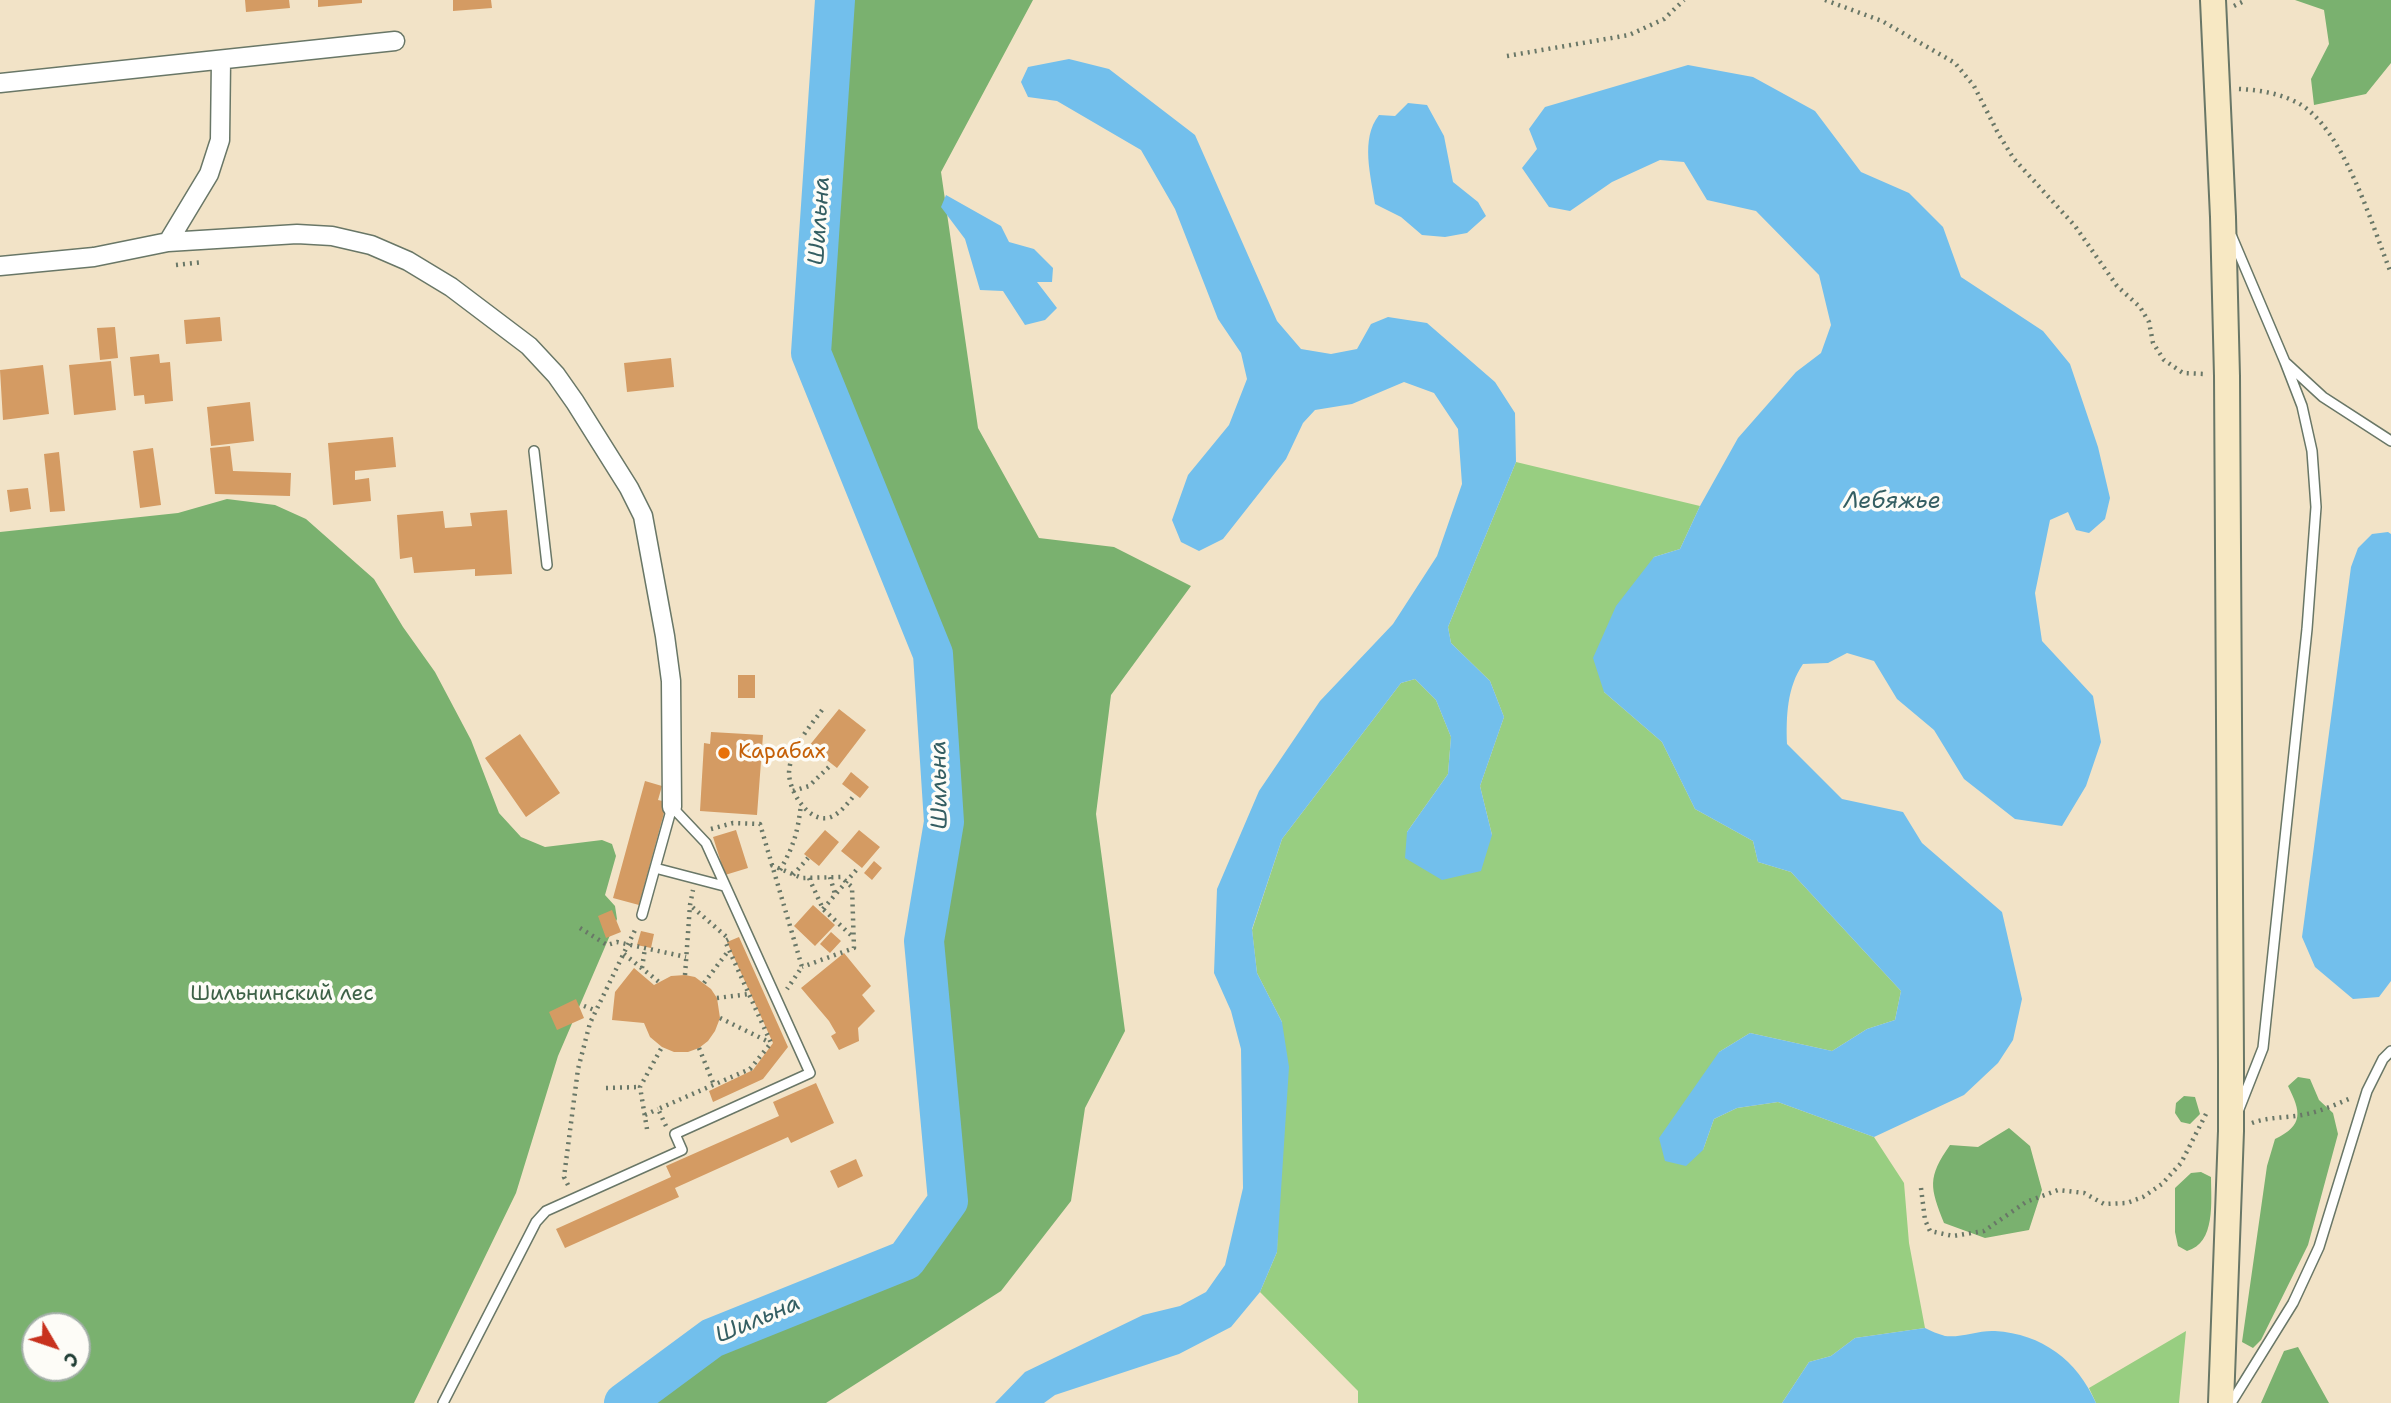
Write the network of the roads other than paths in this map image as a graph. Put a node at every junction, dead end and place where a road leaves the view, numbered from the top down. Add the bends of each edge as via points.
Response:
1 (2213, 0) edge
2 (395, 41) dead end
3 (221, 61) junction
4 (0, 83) edge
5 (2223, 217) junction
6 (168, 242) junction
7 (0, 266) edge
8 (2285, 362) junction
9 (2391, 441) edge
10 (534, 451) dead end
11 (547, 565) dead end
12 (672, 807) junction
13 (655, 869) junction
14 (724, 886) junction
15 (642, 915) road end
16 (2391, 1051) edge
17 (2231, 1131) junction
18 (443, 1403) edge
19 (2221, 1403) edge
20 (2231, 1403) edge

1 - 5 street
2 - 3 street
3 - 4 street
3 - 6 street via 220,140 209,174
5 - 8 lane
5 - 17 street
6 - 7 street via 94,257
6 - 12 street via 297,234 371,245 451,287 529,346 556,375 643,516 671,681
8 - 9 lane via 2323,397
8 - 17 lane via 2312,451 2316,507 2263,1048
10 - 11 lane
12 - 13 lane
12 - 14 lane via 706,843
13 - 14 lane
13 - 15 lane
14 - 18 lane via 810,1073 675,1134 682,1150 546,1211 536,1222
16 - 20 lane via 2367,1091 2319,1247 2294,1303
17 - 19 street

